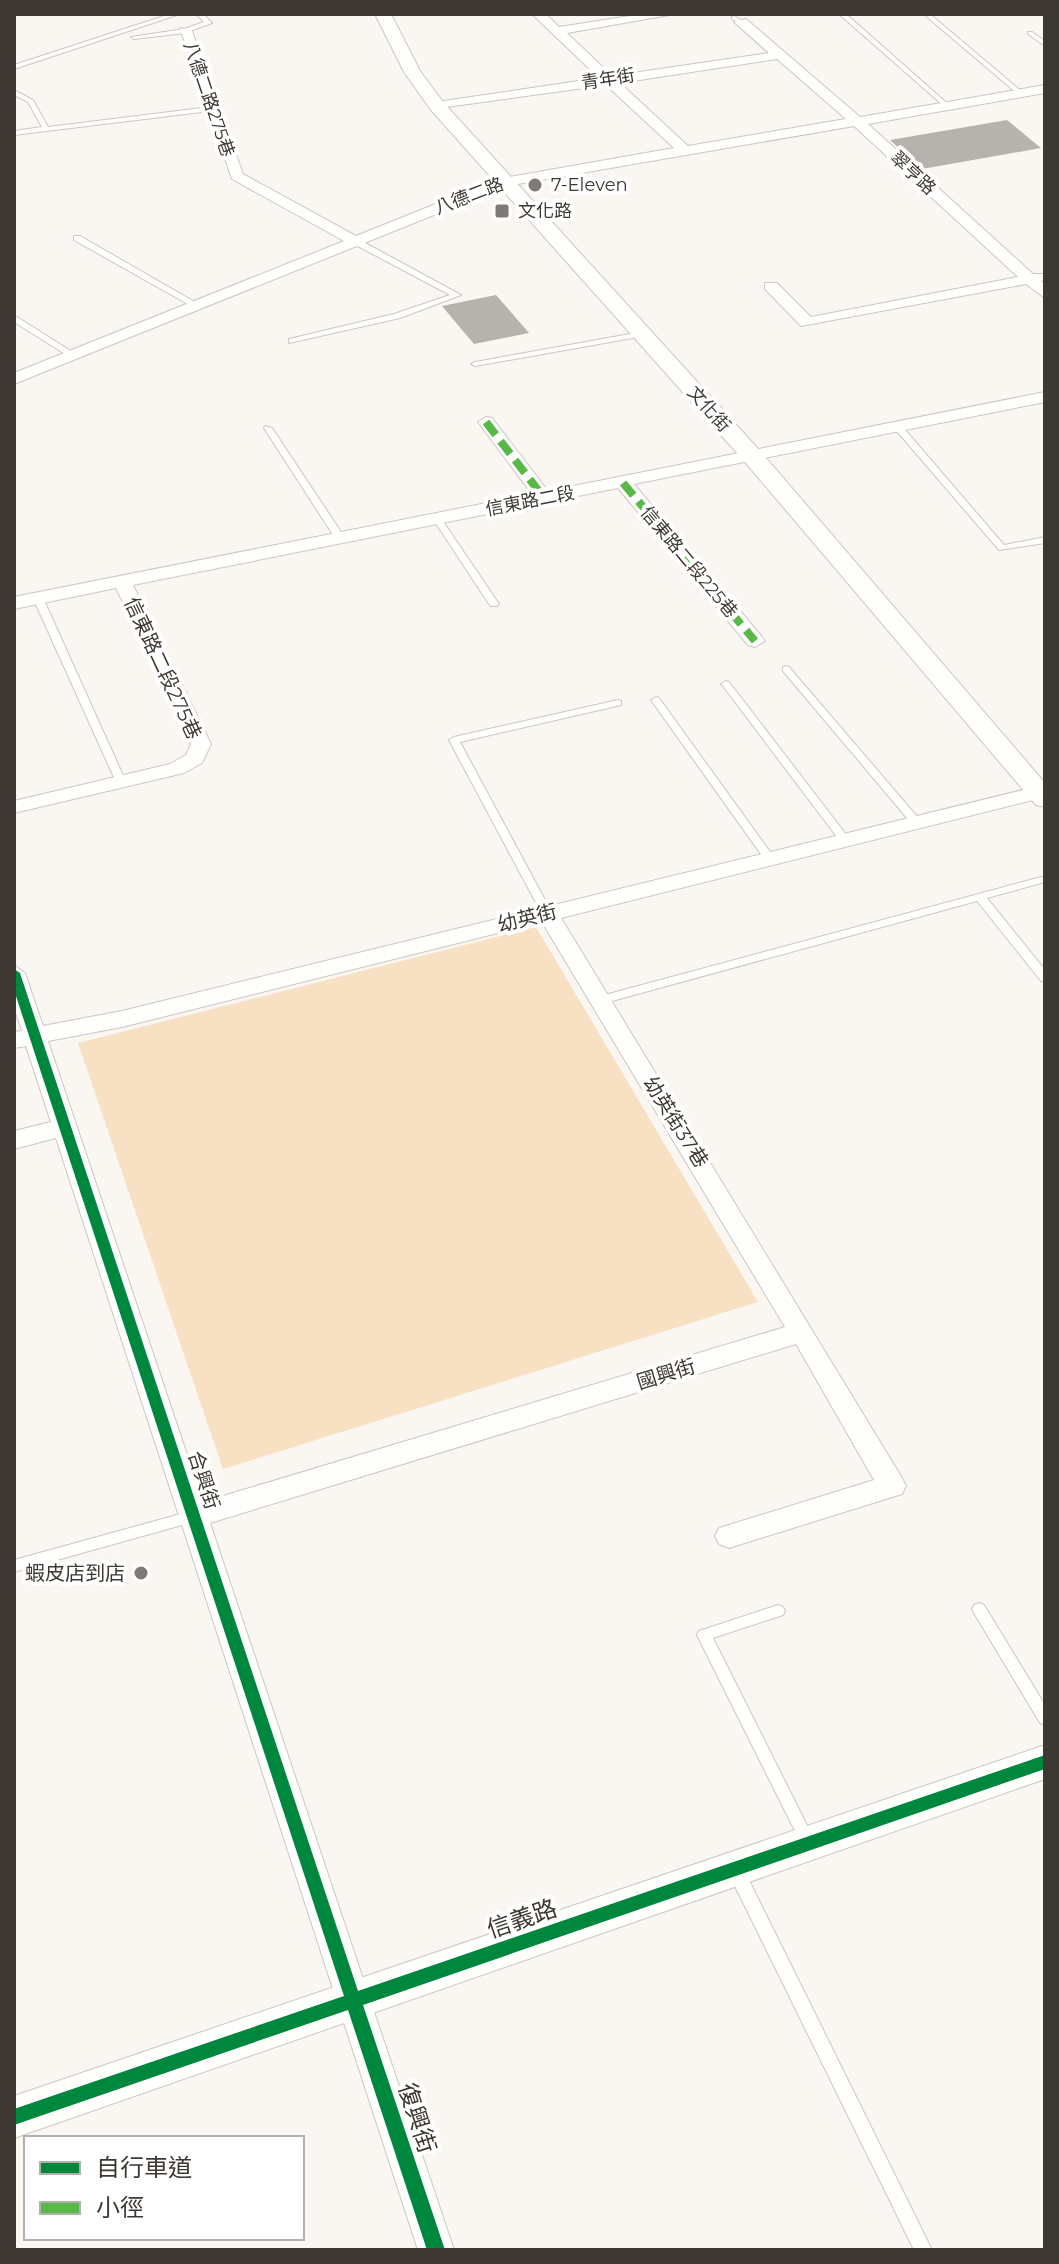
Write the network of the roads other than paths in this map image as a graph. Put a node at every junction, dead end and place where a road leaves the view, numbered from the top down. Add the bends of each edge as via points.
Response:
1 (177, 14) edge
2 (199, 14) edge
3 (383, 14) edge
4 (538, 14) edge
5 (669, 14) edge
6 (842, 14) edge
7 (929, 16) edge
8 (738, 20) dead end
9 (185, 31) junction
10 (557, 31) junction
11 (1030, 33) dead end
12 (134, 37) dead end
13 (1045, 44) edge
14 (780, 55) junction
15 (14, 60) edge
16 (23, 64) junction
17 (14, 67) edge
18 (609, 79) junction
19 (1045, 89) edge
20 (14, 92) edge
21 (1020, 93) junction
22 (437, 106) junction
23 (947, 106) junction
24 (210, 109) junction
25 (858, 122) junction
26 (46, 129) junction
27 (14, 133) edge
28 (684, 150) junction
29 (503, 182) junction
30 (77, 238) dead end
31 (355, 241) junction
32 (1037, 277) edge
33 (771, 286) dead end
34 (1045, 293) edge
35 (196, 305) junction
36 (14, 319) edge
37 (641, 334) junction
38 (292, 341) dead end
39 (73, 355) junction
40 (475, 364) dead end
41 (14, 379) edge
42 (1045, 397) edge
43 (486, 422) dead end
44 (898, 427) junction
45 (268, 428) dead end
46 (753, 457) junction
47 (623, 483) junction
48 (544, 498) junction
49 (437, 519) junction
50 (340, 538) junction
51 (1045, 540) edge
52 (122, 581) junction
53 (38, 598) junction
54 (14, 603) edge
55 (494, 604) dead end
56 (755, 641) dead end
57 (786, 669) dead end
58 (726, 684) dead end
59 (656, 700) dead end
60 (618, 703) dead end
61 (121, 782) junction
62 (1042, 795) edge
63 (14, 807) edge
64 (916, 822) junction
65 (844, 839) junction
66 (769, 858) junction
67 (1045, 879) edge
68 (980, 897) junction
69 (547, 913) junction
70 (14, 973) edge
71 (1045, 978) edge
72 (601, 1000) junction
73 (25, 1038) edge
74 (66, 1127) junction
75 (14, 1140) edge
76 (802, 1332) junction
77 (195, 1516) junction
78 (729, 1536) dead end
79 (14, 1566) edge
80 (979, 1609) dead end
81 (778, 1611) dead end
82 (1045, 1718) edge
83 (1045, 1762) edge
84 (809, 1843) junction
85 (734, 1869) junction
86 (356, 1999) junction
87 (14, 2117) edge
88 (436, 2250) edge
89 (923, 2250) edge

1 - 16 lane
2 - 9 lane via 209,23
3 - 22 street, 文化街 via 412,72
4 - 10 street
5 - 10 street
6 - 23 lane
7 - 21 lane
8 - 14 street, 翠亨路
9 - 12 lane
9 - 24 street, 八德二路275巷
10 - 18 street
11 - 13 lane
14 - 18 street, 青年街
14 - 25 street, 翠亨路
15 - 16 lane
16 - 17 lane
18 - 22 street, 青年街
18 - 28 street
19 - 21 street, 八德二路
20 - 26 lane via 31,101
21 - 23 street, 八德二路
22 - 29 street, 文化街
23 - 25 street, 八德二路
24 - 26 lane
24 - 31 street, 八德二路275巷 via 237,176
25 - 28 street, 八德二路
25 - 32 street, 翠亨路
26 - 27 lane
28 - 29 street, 八德二路
29 - 31 street, 八德二路
29 - 37 street, 文化街
30 - 35 lane
31 - 35 street, 八德二路
31 - 38 lane via 457,295 397,316
32 - 33 street via 807,323
32 - 34 street, 翠亨路
35 - 39 street, 八德二路
36 - 39 lane
37 - 40 lane
37 - 46 street, 文化街
39 - 41 street, 八德二路
42 - 44 street, 信東路二段
43 - 48 street
44 - 46 street, 信東路二段
44 - 51 lane via 1002,548
45 - 50 lane
46 - 47 street, 信東路二段
46 - 62 street, 文化街
47 - 48 street, 信東路二段
47 - 56 street, 信東路二段225巷
48 - 49 street, 信東路二段
49 - 50 street, 信東路二段
49 - 55 lane
50 - 52 street, 信東路二段
52 - 53 street, 信東路二段
52 - 61 street, 信東路二段275巷 via 201,744 195,759 177,769
53 - 54 street, 信東路二段
53 - 61 lane
57 - 64 lane
58 - 65 lane
59 - 66 lane
60 - 69 lane via 454,740
61 - 63 street, 信東路二段275巷
62 - 64 street, 幼英街
64 - 65 street, 幼英街
65 - 66 street, 幼英街
66 - 69 street, 幼英街
67 - 68 lane
68 - 71 lane
68 - 72 lane
69 - 72 street, 幼英街37巷
69 - 73 street, 幼英街 via 122,1019
70 - 73 street, 合興街
72 - 76 street, 幼英街37巷
73 - 74 street, 合興街
74 - 75 street
74 - 77 street, 合興街
76 - 77 street, 國興街
76 - 78 street via 892,1486
77 - 79 lane
77 - 86 street, 合興街
80 - 82 lane
81 - 84 lane via 704,1635
83 - 84 street, 信義路
84 - 85 street, 信義路
85 - 86 street, 信義路
85 - 89 lane
86 - 87 street, 信義路
86 - 88 street, 復興街

